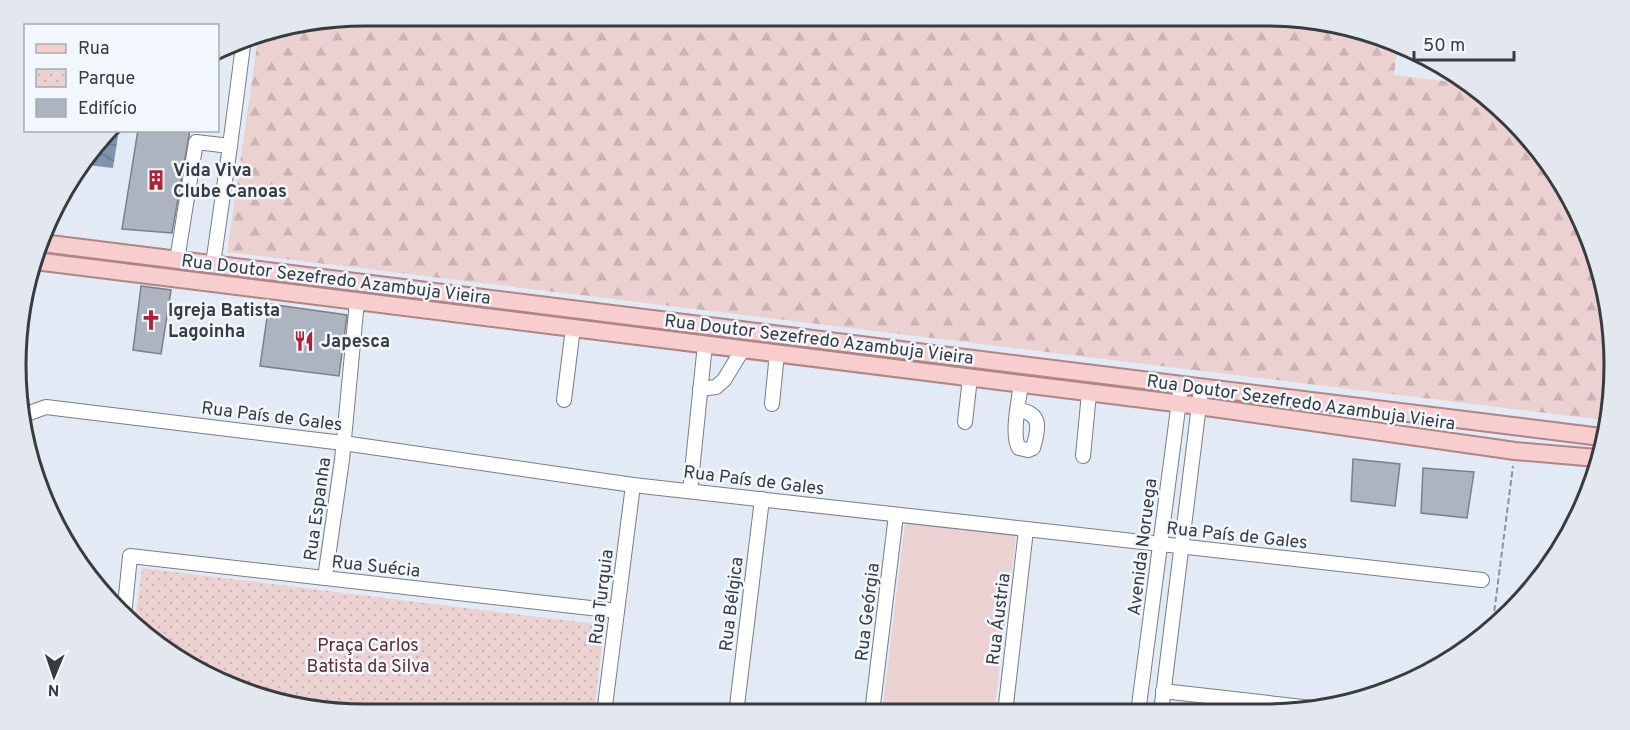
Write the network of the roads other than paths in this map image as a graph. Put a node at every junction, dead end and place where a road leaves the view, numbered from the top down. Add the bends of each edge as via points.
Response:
1 (243, 48) edge
2 (197, 136) edge
3 (230, 146) junction
4 (48, 244) edge
5 (177, 260) junction
6 (42, 262) edge
7 (213, 264) junction
8 (357, 301) junction
9 (573, 328) junction
10 (705, 344) junction
11 (743, 349) junction
12 (777, 353) junction
13 (970, 378) junction
14 (1021, 384) junction
15 (1181, 386) junction
16 (700, 389) junction
17 (1201, 389) junction
18 (1089, 393) junction
19 (564, 400) dead end
20 (772, 404) dead end
21 (1179, 404) junction
22 (1198, 406) junction
23 (1018, 410) dead end
24 (29, 415) edge
25 (965, 422) dead end
26 (1597, 436) edge
27 (343, 443) junction
28 (1083, 456) dead end
29 (1591, 458) edge
30 (633, 485) junction
31 (690, 491) junction
32 (762, 499) junction
33 (896, 515) junction
34 (1026, 530) junction
35 (1160, 545) junction
36 (1181, 548) junction
37 (325, 578) junction
38 (1482, 580) dead end
39 (125, 605) edge
40 (617, 611) junction
41 (1163, 691) junction
42 (605, 704) edge
43 (737, 704) edge
44 (873, 704) edge
45 (1006, 704) edge
46 (1139, 704) edge
47 (1162, 704) edge
48 (1277, 704) edge

1 - 3 street
2 - 3 street
2 - 5 street
3 - 7 street
4 - 5 main road, Rua Doutor Sezefredo Azambuja Vieira
5 - 7 main road, Rua Doutor Sezefredo Azambuja Vieira
6 - 8 main road, Rua Doutor Sezefredo Azambuja Vieira
7 - 15 main road, Rua Doutor Sezefredo Azambuja Vieira
8 - 9 main road, Rua Doutor Sezefredo Azambuja Vieira
8 - 27 street, Rua Espanha
9 - 10 main road, Rua Doutor Sezefredo Azambuja Vieira
9 - 19 street
10 - 11 main road, Rua Doutor Sezefredo Azambuja Vieira
10 - 16 street
11 - 12 main road, Rua Doutor Sezefredo Azambuja Vieira
11 - 16 street via 724,380 716,387
12 - 13 main road, Rua Doutor Sezefredo Azambuja Vieira
12 - 20 street
13 - 14 main road, Rua Doutor Sezefredo Azambuja Vieira
13 - 25 street
14 - 18 main road, Rua Doutor Sezefredo Azambuja Vieira
14 - 23 street
15 - 17 main road, Rua Doutor Sezefredo Azambuja Vieira
15 - 21 street, Avenida Noruega
16 - 31 street
17 - 22 street
17 - 26 main road, Rua Doutor Sezefredo Azambuja Vieira
18 - 21 main road, Rua Doutor Sezefredo Azambuja Vieira
18 - 28 street
21 - 22 main road, Rua Doutor Sezefredo Azambuja Vieira
21 - 35 street, Avenida Noruega
22 - 29 main road, Rua Doutor Sezefredo Azambuja Vieira via 1515,451
22 - 36 street
24 - 27 street, Rua País de Gales via 46,407
27 - 30 street, Rua País de Gales
27 - 37 street, Rua Espanha
30 - 31 street, Rua País de Gales
30 - 40 street, Rua Turquia
31 - 32 street, Rua País de Gales
32 - 33 street, Rua País de Gales
32 - 43 street, Rua Bélgica
33 - 34 street, Rua País de Gales
33 - 44 street, Rua Geórgia
34 - 35 street, Rua País de Gales
34 - 45 street, Rua Áustria
35 - 36 street, Rua País de Gales
35 - 46 street, Avenida Noruega
36 - 38 street, Rua País de Gales
36 - 41 street
37 - 39 street, Rua Suécia via 130,556
37 - 40 street, Rua Suécia
40 - 42 street, Rua Turquia
41 - 47 street
41 - 48 street

